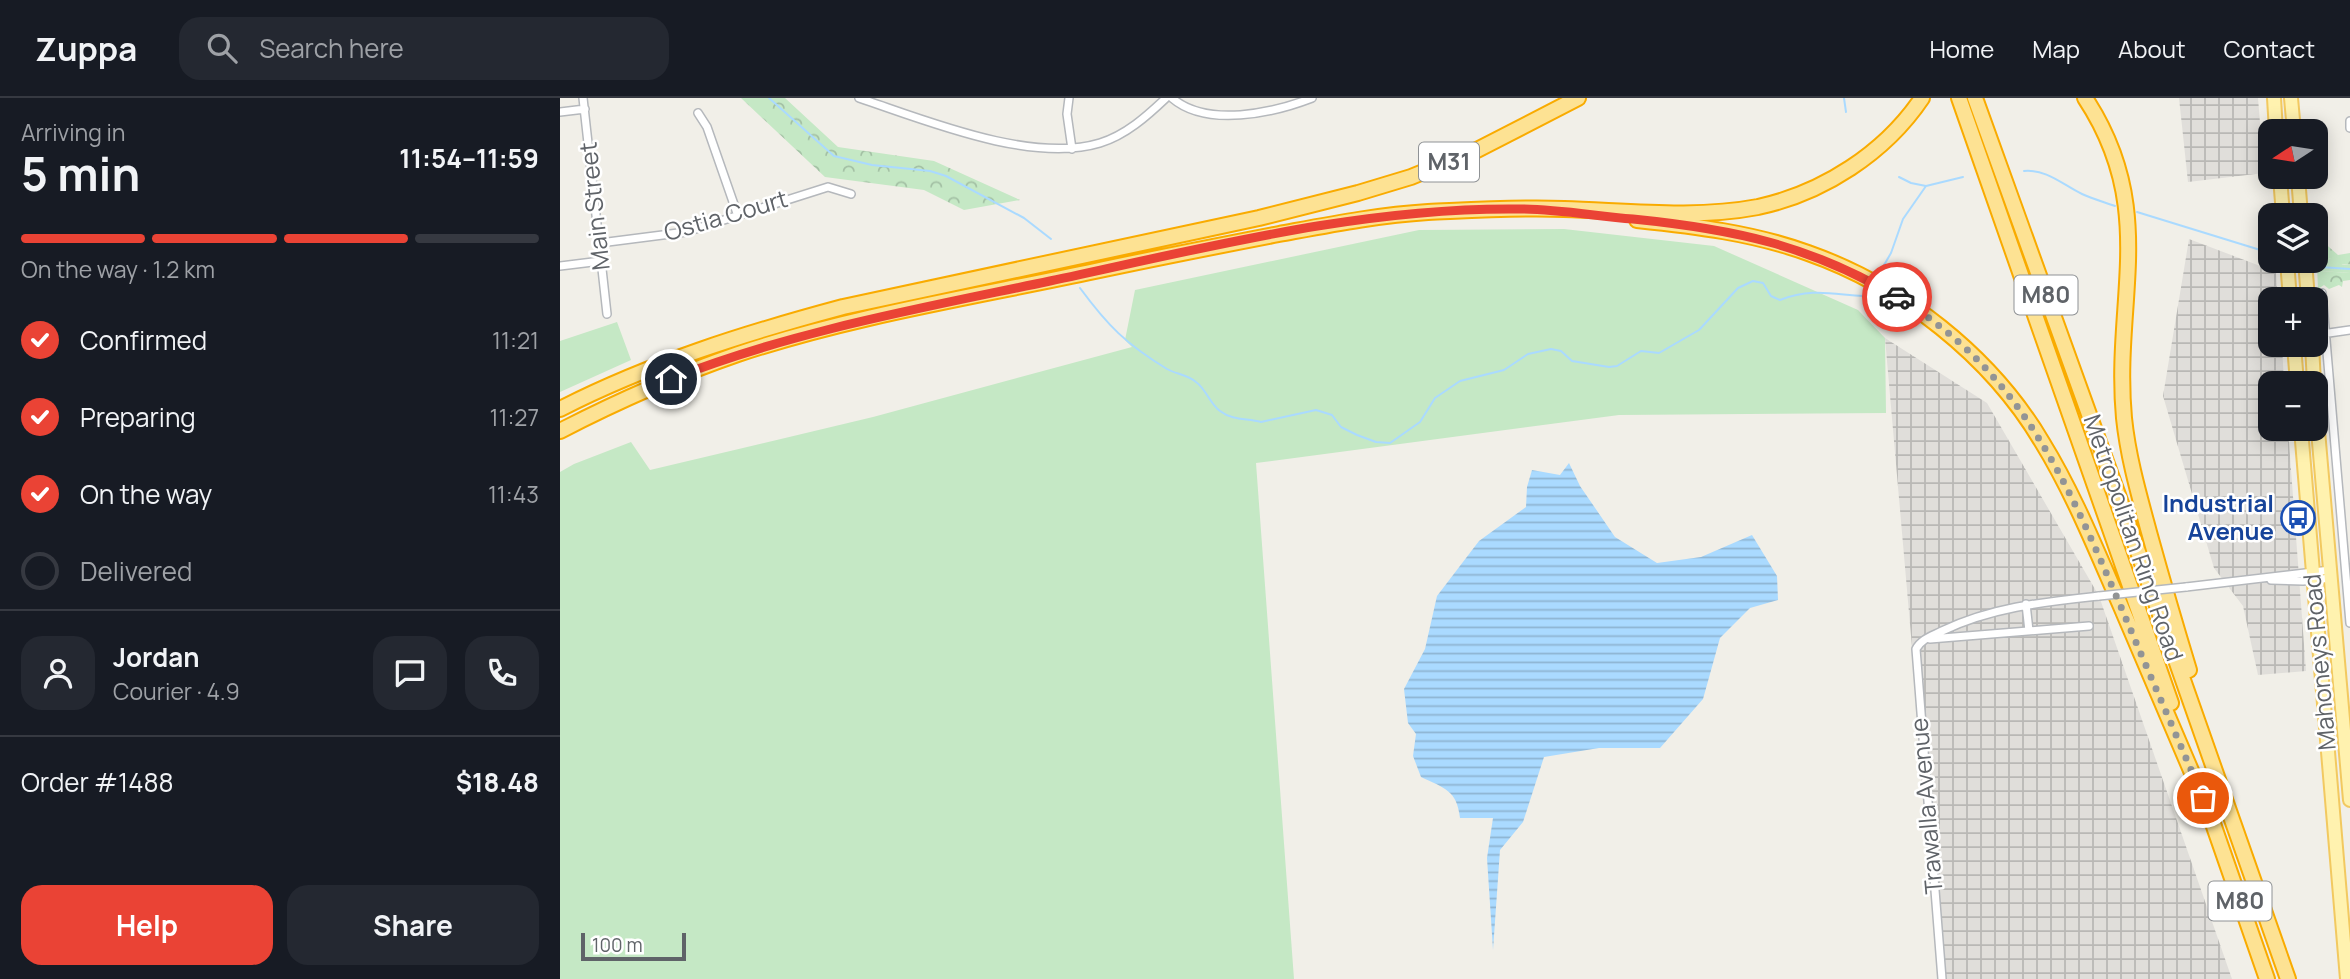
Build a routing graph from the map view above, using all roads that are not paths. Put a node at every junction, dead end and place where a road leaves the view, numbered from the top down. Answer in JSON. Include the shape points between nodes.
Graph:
{"nodes":[{"id":1,"x":583,"y":98,"type":"edge"},
{"id":2,"x":859,"y":98,"type":"edge"},
{"id":3,"x":1069,"y":98,"type":"edge"},
{"id":4,"x":1166,"y":98,"type":"edge"},
{"id":5,"x":1172,"y":98,"type":"edge"},
{"id":6,"x":1180,"y":98,"type":"edge"},
{"id":7,"x":1312,"y":98,"type":"edge"},
{"id":8,"x":1922,"y":98,"type":"edge"},
{"id":9,"x":1959,"y":98,"type":"edge"},
{"id":10,"x":1975,"y":98,"type":"edge"},
{"id":11,"x":2085,"y":98,"type":"edge"},
{"id":12,"x":2274,"y":98,"type":"edge"},
{"id":13,"x":2291,"y":98,"type":"edge"},
{"id":14,"x":1571,"y":101,"type":"edge"},
{"id":15,"x":1187,"y":107,"type":"junction"},
{"id":16,"x":584,"y":109,"type":"junction"},
{"id":17,"x":560,"y":112,"type":"edge"},
{"id":18,"x":698,"y":113,"type":"dead end"},
{"id":19,"x":2275,"y":119,"type":"edge"},
{"id":20,"x":2293,"y":119,"type":"edge"},
{"id":21,"x":2350,"y":121,"type":"edge"},
{"id":22,"x":2350,"y":128,"type":"edge"},
{"id":23,"x":1072,"y":149,"type":"junction"},
{"id":24,"x":851,"y":194,"type":"dead end"},
{"id":25,"x":1521,"y":209,"type":"junction"},
{"id":26,"x":738,"y":216,"type":"junction"},
{"id":27,"x":600,"y":243,"type":"junction"},
{"id":28,"x":601,"y":261,"type":"junction"},
{"id":29,"x":560,"y":266,"type":"edge"},
{"id":30,"x":607,"y":314,"type":"dead end"},
{"id":31,"x":2350,"y":330,"type":"edge"},
{"id":32,"x":2328,"y":333,"type":"edge"},
{"id":33,"x":2328,"y":357,"type":"edge"},
{"id":34,"x":560,"y":409,"type":"edge"},
{"id":35,"x":560,"y":431,"type":"edge"},
{"id":36,"x":2302,"y":441,"type":"edge"},
{"id":37,"x":2319,"y":441,"type":"edge"},
{"id":38,"x":2330,"y":574,"type":"junction"},
{"id":39,"x":2313,"y":576,"type":"junction"},
{"id":40,"x":2026,"y":604,"type":"junction"},
{"id":41,"x":2350,"y":623,"type":"edge"},
{"id":42,"x":2089,"y":626,"type":"dead end"},
{"id":43,"x":2029,"y":631,"type":"junction"},
{"id":44,"x":2336,"y":635,"type":"junction"},
{"id":45,"x":1926,"y":639,"type":"junction"},
{"id":46,"x":2319,"y":642,"type":"junction"},
{"id":47,"x":2350,"y":800,"type":"edge"},
{"id":48,"x":2213,"y":822,"type":"junction"},
{"id":49,"x":2238,"y":839,"type":"junction"},
{"id":50,"x":2347,"y":943,"type":"edge"},
{"id":51,"x":1942,"y":979,"type":"edge"},
{"id":52,"x":2267,"y":979,"type":"edge"},
{"id":53,"x":2288,"y":979,"type":"edge"},
{"id":54,"x":2347,"y":979,"type":"edge"}],
"edges":[{"from":1,"to":16,"type":"street","name":"Main Street"},
{"from":2,"to":23,"type":"street","via":[[1020,146]]},
{"from":3,"to":23,"type":"street"},
{"from":4,"to":23,"type":"street","via":[[1108,140]]},
{"from":5,"to":15,"type":"street"},
{"from":6,"to":15,"type":"street"},
{"from":7,"to":15,"type":"street","via":[[1222,116]]},
{"from":8,"to":25,"type":"highway","via":[[1875,150],[1826,182],[1783,200],[1712,212]]},
{"from":9,"to":48,"type":"highway","name":"Metropolitan Ring Road","number":"M80"},
{"from":10,"to":49,"type":"highway","name":"Metropolitan Ring Road","number":"M80"},
{"from":11,"to":49,"type":"highway","via":[[2108,139],[2128,215],[2123,395],[2127,440]]},
{"from":12,"to":19,"type":"main road"},
{"from":13,"to":20,"type":"main road"},
{"from":14,"to":34,"type":"highway","number":"M31","via":[[1477,150],[1383,186],[1259,218],[810,315],[681,356]]},
{"from":16,"to":17,"type":"street"},
{"from":16,"to":27,"type":"street","name":"Main Street"},
{"from":18,"to":26,"type":"street"},
{"from":21,"to":22,"type":"street"},
{"from":24,"to":26,"type":"street","name":"Ostia Court","via":[[828,187]]},
{"from":25,"to":35,"type":"highway","number":"M31","via":[[1417,213],[1333,224],[846,325],[692,371]]},
{"from":25,"to":48,"type":"highway","via":[[1706,227],[1770,241],[1869,280],[1940,328],[2001,386],[2027,418],[2060,473]]},
{"from":26,"to":27,"type":"street","name":"Ostia Court","via":[[687,232]]},
{"from":27,"to":28,"type":"street","name":"Main Street"},
{"from":28,"to":29,"type":"street"},
{"from":28,"to":30,"type":"street","name":"Main Street"},
{"from":31,"to":32,"type":"street"},
{"from":33,"to":41,"type":"street","name":"Mahoneys Road"},
{"from":36,"to":39,"type":"main road","name":"Mahoneys Road"},
{"from":37,"to":38,"type":"main road","name":"Mahoneys Road"},
{"from":38,"to":39,"type":"street"},
{"from":38,"to":44,"type":"main road","name":"Mahoneys Road"},
{"from":39,"to":40,"type":"street","bridge":true},
{"from":39,"to":46,"type":"main road","name":"Mahoneys Road"},
{"from":40,"to":43,"type":"street"},
{"from":40,"to":45,"type":"street","via":[[1987,613]]},
{"from":42,"to":43,"type":"street"},
{"from":43,"to":45,"type":"street"},
{"from":44,"to":46,"type":"main road"},
{"from":44,"to":47,"type":"main road","name":"Mahoneys Road"},
{"from":45,"to":51,"type":"street","name":"Trawalla Avenue","via":[[1917,646],[1915,662]]},
{"from":46,"to":50,"type":"main road","name":"Mahoneys Road"},
{"from":48,"to":52,"type":"highway","name":"Metropolitan Ring Road","number":"M80"},
{"from":49,"to":53,"type":"highway","name":"Metropolitan Ring Road","number":"M80"},
{"from":50,"to":54,"type":"main road","name":"Mahoneys Road"}]}
